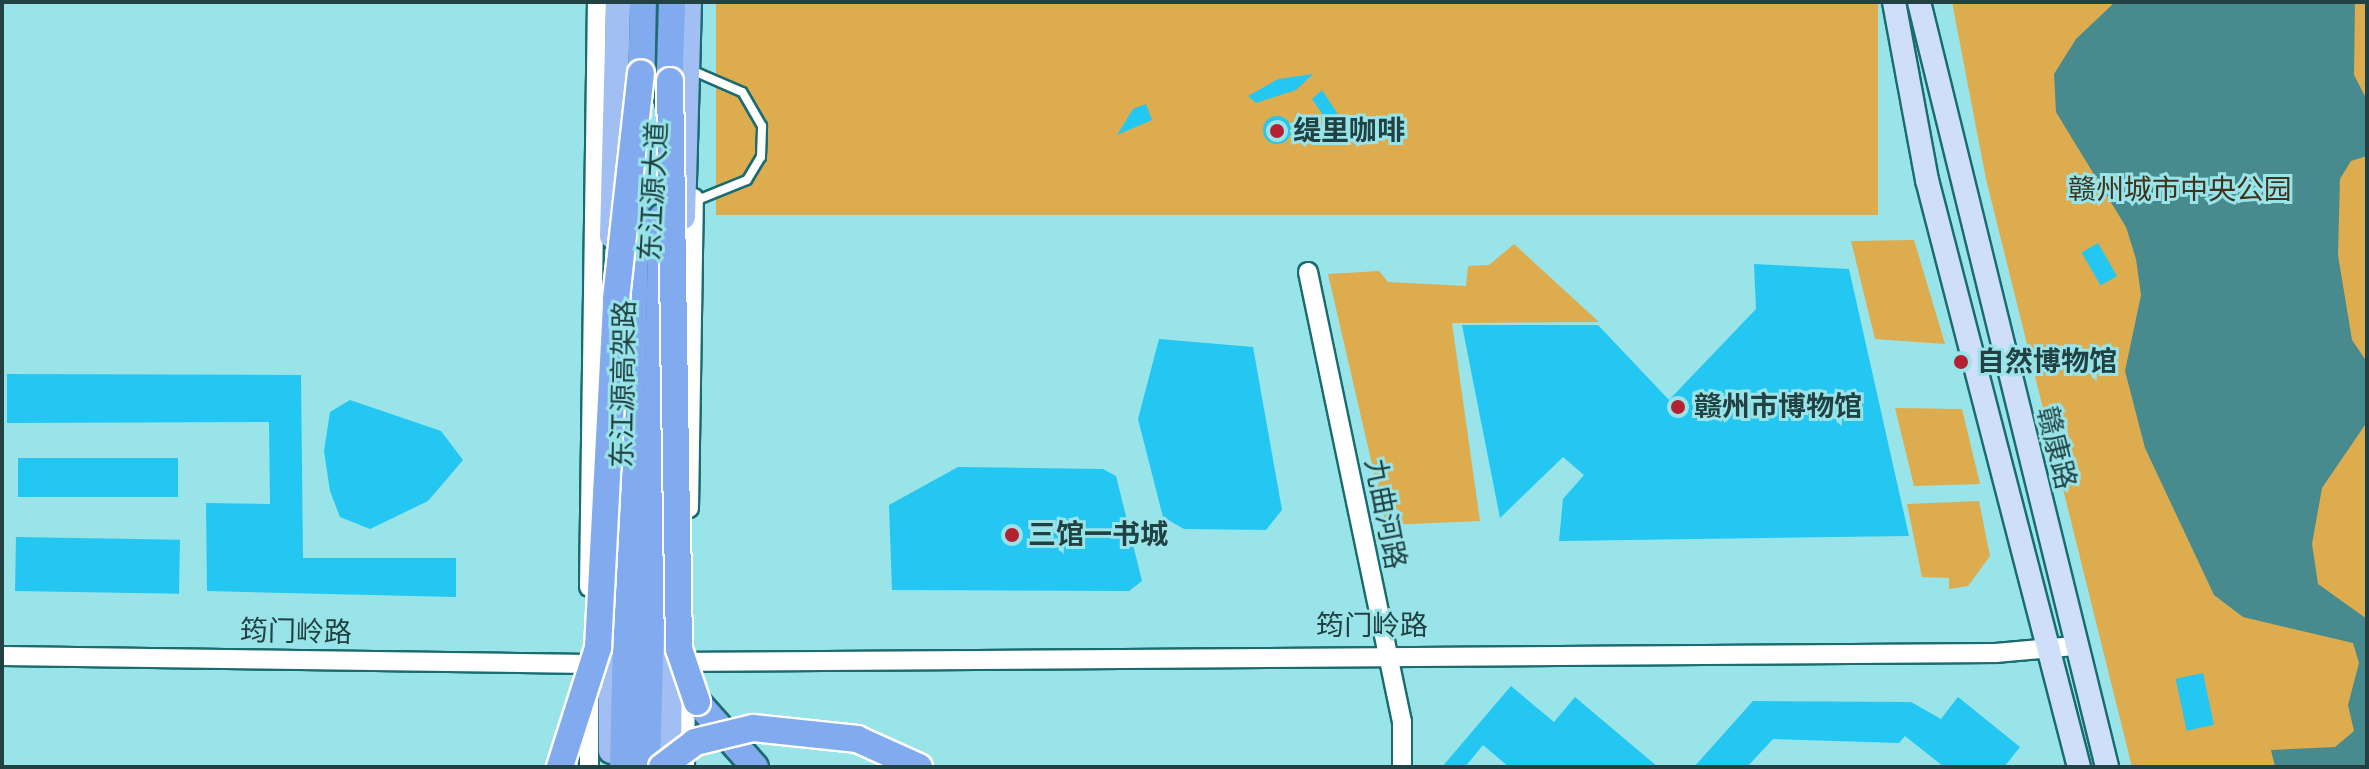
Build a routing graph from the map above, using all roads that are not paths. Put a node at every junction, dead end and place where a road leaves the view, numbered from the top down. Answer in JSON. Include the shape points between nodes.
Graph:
{"nodes":[{"id":1,"x":597,"y":2,"type":"edge"},
{"id":2,"x":618,"y":2,"type":"edge"},
{"id":3,"x":643,"y":2,"type":"edge"},
{"id":4,"x":672,"y":2,"type":"edge"},
{"id":5,"x":689,"y":2,"type":"edge"},
{"id":6,"x":698,"y":2,"type":"edge"},
{"id":7,"x":1894,"y":2,"type":"edge"},
{"id":8,"x":1919,"y":2,"type":"edge"},
{"id":9,"x":696,"y":72,"type":"junction"},
{"id":10,"x":641,"y":73,"type":"junction"},
{"id":11,"x":670,"y":81,"type":"junction"},
{"id":12,"x":694,"y":201,"type":"junction"},
{"id":13,"x":1308,"y":272,"type":"dead end"},
{"id":14,"x":2074,"y":646,"type":"junction"},
{"id":15,"x":2048,"y":651,"type":"junction"},
{"id":16,"x":1384,"y":654,"type":"junction"},
{"id":17,"x":2,"y":656,"type":"edge"},
{"id":18,"x":594,"y":656,"type":"junction"},
{"id":19,"x":678,"y":661,"type":"junction"},
{"id":20,"x":697,"y":702,"type":"junction"},
{"id":21,"x":560,"y":767,"type":"edge"},
{"id":22,"x":580,"y":767,"type":"edge"},
{"id":23,"x":589,"y":767,"type":"edge"},
{"id":24,"x":611,"y":767,"type":"edge"},
{"id":25,"x":623,"y":767,"type":"edge"},
{"id":26,"x":647,"y":767,"type":"edge"},
{"id":27,"x":662,"y":767,"type":"edge"},
{"id":28,"x":669,"y":767,"type":"edge"},
{"id":29,"x":685,"y":767,"type":"edge"},
{"id":30,"x":738,"y":767,"type":"edge"},
{"id":31,"x":755,"y":767,"type":"edge"},
{"id":32,"x":919,"y":767,"type":"edge"},
{"id":33,"x":1402,"y":767,"type":"edge"},
{"id":34,"x":2079,"y":767,"type":"edge"},
{"id":35,"x":2107,"y":767,"type":"edge"}],
"edges":[{"from":1,"to":18,"type":"street"},
{"from":2,"to":24,"type":"main road","name":"东江源大道","via":[[607,496]]},
{"from":3,"to":10,"type":"highway","name":"东江源高架路"},
{"from":4,"to":11,"type":"highway","name":"东江源高架路"},
{"from":5,"to":19,"type":"main road","name":"东江源大道"},
{"from":6,"to":9,"type":"street"},
{"from":7,"to":15,"type":"main road","name":"赣康路","via":[[1927,180]]},
{"from":8,"to":14,"type":"main road","name":"赣康路"},
{"from":9,"to":12,"type":"street"},
{"from":9,"to":12,"type":"lane","via":[[742,92],[762,126],[761,157],[747,180]]},
{"from":10,"to":18,"type":"highway","bridge":true,"via":[[616,299]]},
{"from":10,"to":25,"type":"highway","name":"东江源高架路","bridge":true},
{"from":11,"to":20,"type":"highway","bridge":true,"via":[[679,649]]},
{"from":11,"to":26,"type":"highway","name":"东江源高架路","bridge":true},
{"from":12,"to":19,"type":"street"},
{"from":13,"to":16,"type":"street","name":"九曲河路"},
{"from":14,"to":15,"type":"street","name":"筠门岭路"},
{"from":14,"to":35,"type":"main road","name":"赣康路"},
{"from":15,"to":16,"type":"street","name":"筠门岭路"},
{"from":15,"to":34,"type":"main road","name":"赣康路"},
{"from":16,"to":19,"type":"street","name":"筠门岭路"},
{"from":16,"to":33,"type":"street","name":"九曲河路","via":[[1402,722]]},
{"from":17,"to":18,"type":"street","name":"筠门岭路"},
{"from":18,"to":21,"type":"highway","bridge":true},
{"from":18,"to":22,"type":"highway","bridge":true},
{"from":18,"to":23,"type":"street"},
{"from":19,"to":28,"type":"main road","name":"东江源大道"},
{"from":19,"to":29,"type":"street"},
{"from":20,"to":30,"type":"highway"},
{"from":20,"to":31,"type":"highway"},
{"from":27,"to":32,"type":"highway","bridge":true,"via":[[695,742],[753,728],[857,739]]}]}
